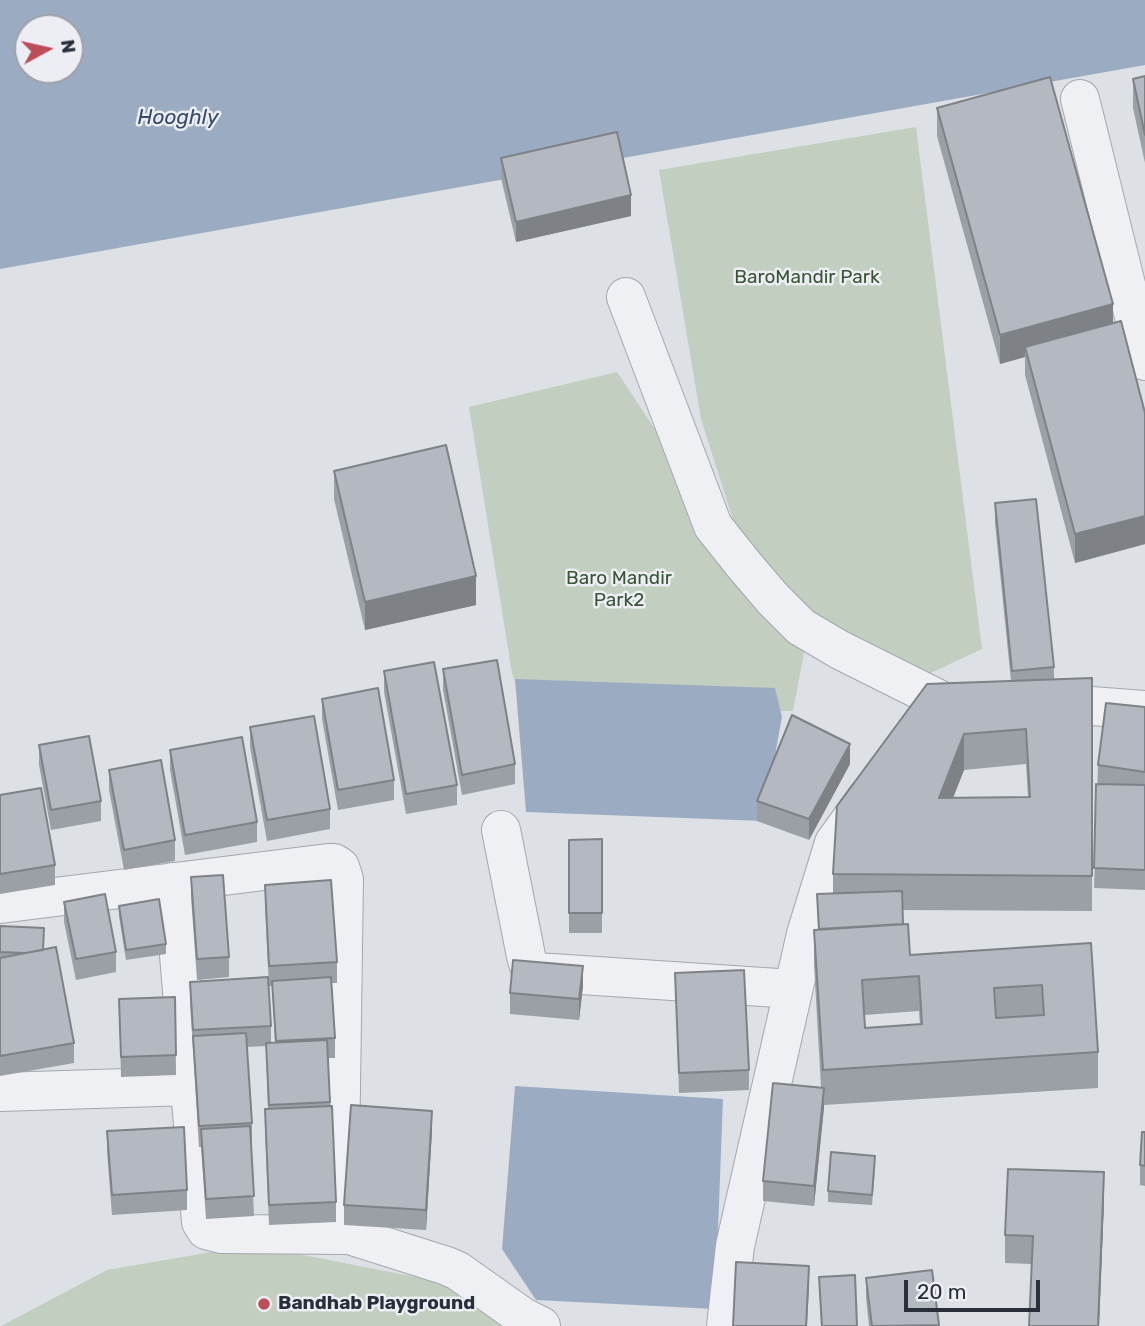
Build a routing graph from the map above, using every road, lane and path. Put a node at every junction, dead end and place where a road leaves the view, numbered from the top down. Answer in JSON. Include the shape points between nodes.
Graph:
{"nodes":[{"id":1,"x":1080,"y":99,"type":"dead end"},
{"id":2,"x":626,"y":297,"type":"dead end"},
{"id":3,"x":1145,"y":361,"type":"edge"},
{"id":4,"x":1145,"y":710,"type":"edge"},
{"id":5,"x":888,"y":768,"type":"edge"},
{"id":6,"x":501,"y":830,"type":"dead end"},
{"id":7,"x":173,"y":882,"type":"junction"},
{"id":8,"x":0,"y":904,"type":"edge"},
{"id":9,"x":793,"y":989,"type":"junction"},
{"id":10,"x":190,"y":1086,"type":"junction"},
{"id":11,"x":0,"y":1092,"type":"edge"},
{"id":12,"x":349,"y":1235,"type":"junction"},
{"id":13,"x":541,"y":1326,"type":"edge"},
{"id":14,"x":726,"y":1326,"type":"edge"}],
"edges":[{"from":1,"to":3,"type":"street"},
{"from":2,"to":4,"type":"street","via":[[713,526],[801,627],[839,650],[962,707]]},
{"from":5,"to":9,"type":"street","via":[[834,843]]},
{"from":6,"to":9,"type":"street","via":[[526,956],[536,972]]},
{"from":7,"to":8,"type":"street"},
{"from":7,"to":10,"type":"street"},
{"from":7,"to":12,"type":"street","via":[[328,863],[340,867],[344,879],[339,1225]]},
{"from":9,"to":14,"type":"street","via":[[735,1247]]},
{"from":10,"to":11,"type":"street"},
{"from":10,"to":12,"type":"street","via":[[201,1222],[206,1230]]},
{"from":12,"to":13,"type":"street","via":[[458,1271]]}]}
